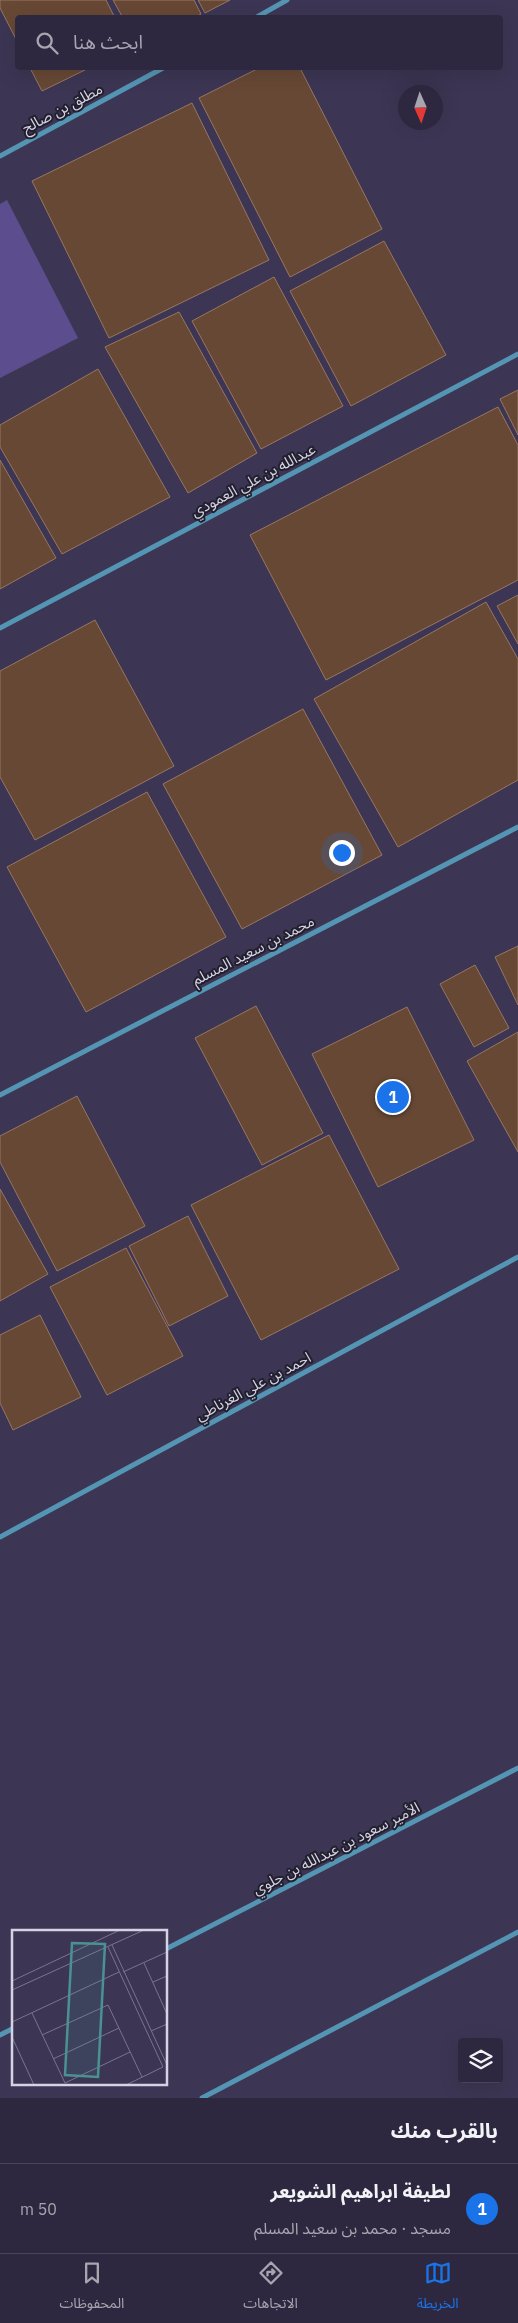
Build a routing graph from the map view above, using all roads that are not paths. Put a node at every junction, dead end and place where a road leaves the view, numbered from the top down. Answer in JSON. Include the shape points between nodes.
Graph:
{"nodes":[{"id":1,"x":287,"y":0,"type":"edge"},
{"id":2,"x":260,"y":15,"type":"edge"},
{"id":3,"x":159,"y":70,"type":"edge"},
{"id":4,"x":0,"y":156,"type":"edge"},
{"id":5,"x":518,"y":354,"type":"edge"},
{"id":6,"x":0,"y":628,"type":"edge"},
{"id":7,"x":518,"y":826,"type":"edge"},
{"id":8,"x":0,"y":1095,"type":"edge"},
{"id":9,"x":518,"y":1258,"type":"edge"},
{"id":10,"x":0,"y":1537,"type":"edge"},
{"id":11,"x":518,"y":1768,"type":"edge"},
{"id":12,"x":518,"y":1932,"type":"edge"},
{"id":13,"x":168,"y":1948,"type":"edge"},
{"id":14,"x":12,"y":2029,"type":"edge"},
{"id":15,"x":0,"y":2035,"type":"edge"},
{"id":16,"x":202,"y":2098,"type":"edge"}],
"edges":[{"from":1,"to":2,"type":"street"},
{"from":3,"to":4,"type":"street","name":"مطلق بن صالح"},
{"from":5,"to":6,"type":"street","name":"عبدالله بن علي العمودي"},
{"from":7,"to":8,"type":"street","name":"محمد بن سعيد المسلم"},
{"from":9,"to":10,"type":"street","name":"احمد بن علي الغرناطي"},
{"from":11,"to":13,"type":"street","name":"الأمير سعود بن عبدالله بن جلوي"},
{"from":12,"to":16,"type":"street"},
{"from":14,"to":15,"type":"street"}]}
